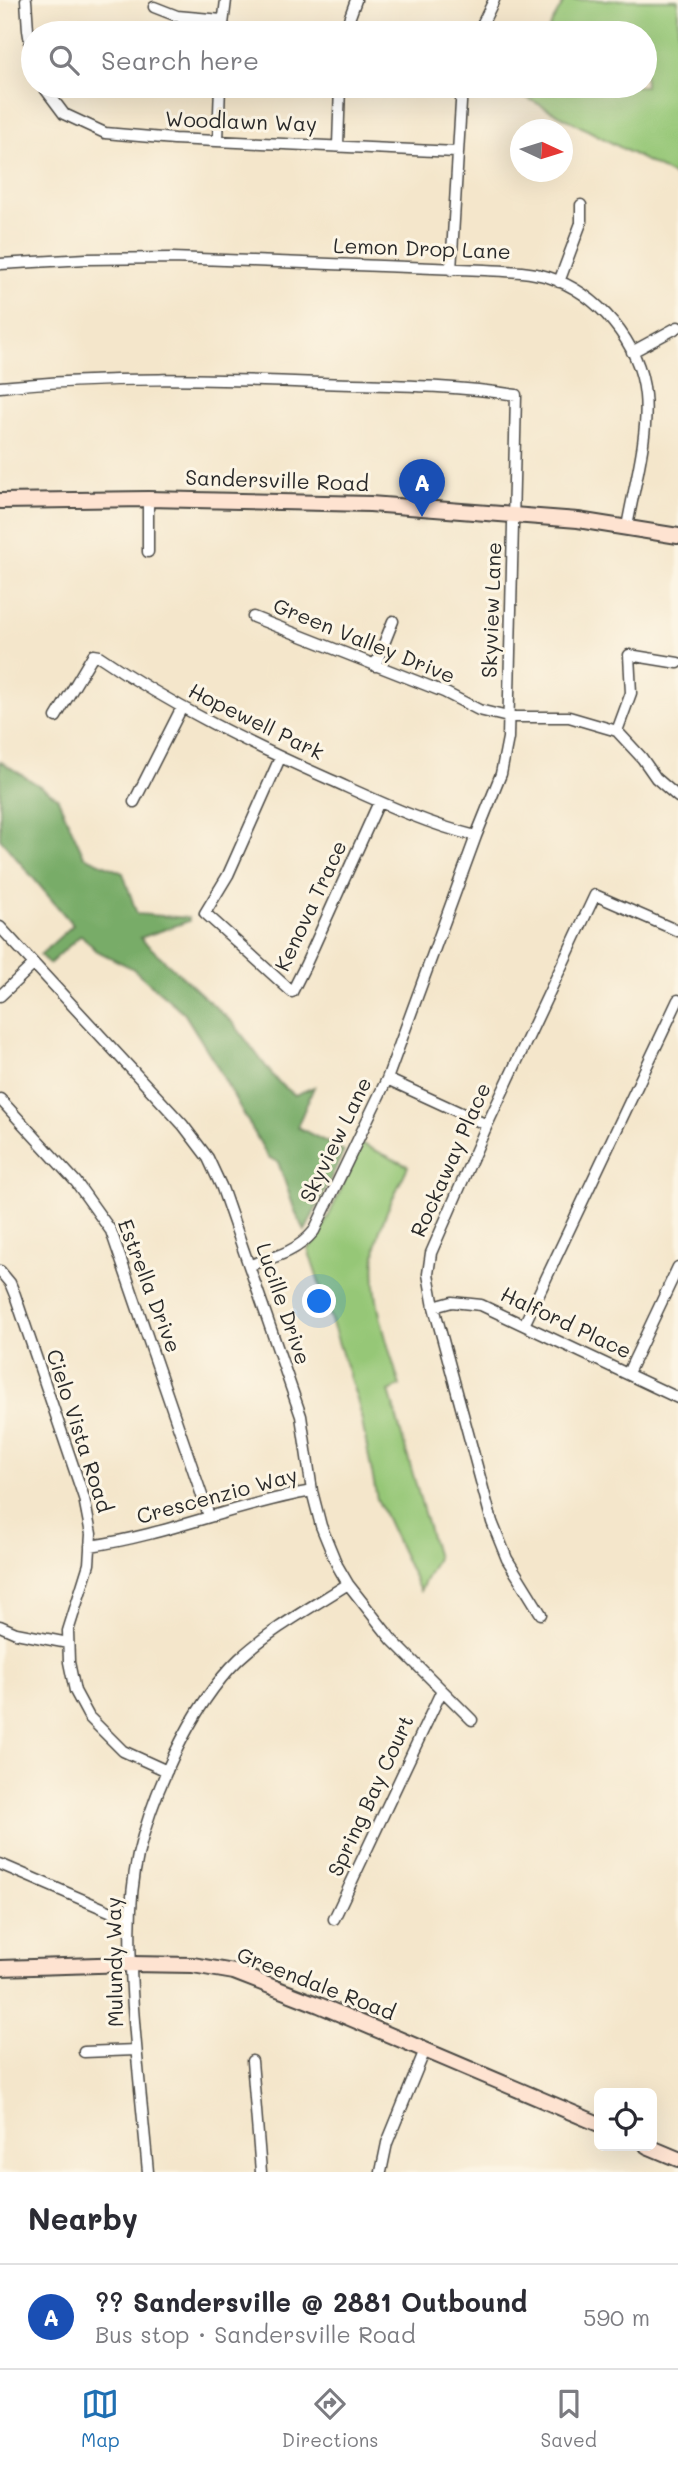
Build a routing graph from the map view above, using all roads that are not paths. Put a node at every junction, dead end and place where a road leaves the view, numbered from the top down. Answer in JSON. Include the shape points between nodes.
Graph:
{"nodes":[{"id":1,"x":26,"y":0,"type":"edge"},
{"id":2,"x":226,"y":0,"type":"edge"},
{"id":3,"x":356,"y":0,"type":"edge"},
{"id":4,"x":494,"y":0,"type":"edge"},
{"id":5,"x":154,"y":7,"type":"dead end"},
{"id":6,"x":222,"y":20,"type":"joint"},
{"id":7,"x":27,"y":21,"type":"edge"},
{"id":8,"x":348,"y":21,"type":"edge"},
{"id":9,"x":484,"y":21,"type":"edge"},
{"id":10,"x":52,"y":98,"type":"edge"},
{"id":11,"x":220,"y":98,"type":"edge"},
{"id":12,"x":340,"y":98,"type":"edge"},
{"id":13,"x":461,"y":98,"type":"edge"},
{"id":14,"x":218,"y":140,"type":"junction"},
{"id":15,"x":338,"y":145,"type":"junction"},
{"id":16,"x":456,"y":152,"type":"junction"},
{"id":17,"x":581,"y":205,"type":"dead end"},
{"id":18,"x":0,"y":264,"type":"edge"},
{"id":19,"x":451,"y":270,"type":"junction"},
{"id":20,"x":559,"y":282,"type":"junction"},
{"id":21,"x":678,"y":327,"type":"edge"},
{"id":22,"x":632,"y":352,"type":"junction"},
{"id":23,"x":0,"y":387,"type":"edge"},
{"id":24,"x":148,"y":499,"type":"junction"},
{"id":25,"x":0,"y":501,"type":"edge"},
{"id":26,"x":514,"y":515,"type":"junction"},
{"id":27,"x":627,"y":527,"type":"junction"},
{"id":28,"x":678,"y":536,"type":"edge"},
{"id":29,"x":148,"y":552,"type":"dead end"},
{"id":30,"x":253,"y":617,"type":"dead end"},
{"id":31,"x":393,"y":621,"type":"dead end"},
{"id":32,"x":678,"y":663,"type":"edge"},
{"id":33,"x":374,"y":666,"type":"junction"},
{"id":34,"x":181,"y":709,"type":"junction"},
{"id":35,"x":56,"y":717,"type":"dead end"},
{"id":36,"x":508,"y":717,"type":"junction"},
{"id":37,"x":617,"y":731,"type":"junction"},
{"id":38,"x":280,"y":758,"type":"junction"},
{"id":39,"x":678,"y":797,"type":"edge"},
{"id":40,"x":134,"y":802,"type":"dead end"},
{"id":41,"x":379,"y":802,"type":"junction"},
{"id":42,"x":476,"y":836,"type":"junction"},
{"id":43,"x":0,"y":927,"type":"edge"},
{"id":44,"x":678,"y":931,"type":"edge"},
{"id":45,"x":33,"y":965,"type":"junction"},
{"id":46,"x":0,"y":996,"type":"edge"},
{"id":47,"x":678,"y":1000,"type":"edge"},
{"id":48,"x":387,"y":1079,"type":"junction"},
{"id":49,"x":0,"y":1099,"type":"edge"},
{"id":50,"x":487,"y":1125,"type":"junction"},
{"id":51,"x":250,"y":1265,"type":"junction"},
{"id":52,"x":678,"y":1267,"type":"edge"},
{"id":53,"x":0,"y":1271,"type":"edge"},
{"id":54,"x":434,"y":1307,"type":"junction"},
{"id":55,"x":524,"y":1325,"type":"junction"},
{"id":56,"x":628,"y":1373,"type":"junction"},
{"id":57,"x":678,"y":1398,"type":"edge"},
{"id":58,"x":312,"y":1491,"type":"junction"},
{"id":59,"x":209,"y":1516,"type":"junction"},
{"id":60,"x":90,"y":1546,"type":"junction"},
{"id":61,"x":348,"y":1584,"type":"junction"},
{"id":62,"x":541,"y":1614,"type":"dead end"},
{"id":63,"x":0,"y":1626,"type":"edge"},
{"id":64,"x":68,"y":1643,"type":"junction"},
{"id":65,"x":442,"y":1690,"type":"junction"},
{"id":66,"x":472,"y":1720,"type":"dead end"},
{"id":67,"x":167,"y":1771,"type":"junction"},
{"id":68,"x":0,"y":1864,"type":"edge"},
{"id":69,"x":334,"y":1919,"type":"dead end"},
{"id":70,"x":130,"y":1920,"type":"junction"},
{"id":71,"x":130,"y":1964,"type":"junction"},
{"id":72,"x":0,"y":1968,"type":"edge"},
{"id":73,"x":136,"y":2050,"type":"junction"},
{"id":74,"x":425,"y":2050,"type":"junction"},
{"id":75,"x":84,"y":2052,"type":"dead end"},
{"id":76,"x":252,"y":2061,"type":"dead end"},
{"id":77,"x":594,"y":2122,"type":"edge"},
{"id":78,"x":657,"y":2151,"type":"edge"},
{"id":79,"x":678,"y":2160,"type":"edge"},
{"id":80,"x":148,"y":2172,"type":"edge"},
{"id":81,"x":261,"y":2172,"type":"edge"},
{"id":82,"x":381,"y":2172,"type":"edge"}],
"edges":[{"from":1,"to":7,"type":"street"},
{"from":2,"to":6,"type":"street"},
{"from":3,"to":8,"type":"street"},
{"from":4,"to":9,"type":"street"},
{"from":5,"to":6,"type":"street","via":[[177,16]]},
{"from":10,"to":14,"type":"street","name":"Woodlawn Way","via":[[64,114],[105,133]]},
{"from":11,"to":14,"type":"street"},
{"from":12,"to":15,"type":"street"},
{"from":13,"to":16,"type":"street"},
{"from":14,"to":15,"type":"street","name":"Woodlawn Way"},
{"from":15,"to":16,"type":"street","name":"Woodlawn Way"},
{"from":16,"to":19,"type":"street"},
{"from":17,"to":20,"type":"street","via":[[581,223]]},
{"from":18,"to":19,"type":"street","name":"Lemon Drop Lane","via":[[172,258]]},
{"from":19,"to":20,"type":"street","name":"Lemon Drop Lane","via":[[534,274]]},
{"from":20,"to":22,"type":"street","name":"Lemon Drop Lane","via":[[605,313]]},
{"from":21,"to":22,"type":"street"},
{"from":22,"to":27,"type":"street","name":"Lemon Drop Lane","via":[[645,408]]},
{"from":23,"to":26,"type":"street","name":"Skyview Lane","via":[[176,379],[516,395]]},
{"from":24,"to":25,"type":"street","name":"Sandersville Road"},
{"from":24,"to":26,"type":"street","name":"Sandersville Road","via":[[370,504]]},
{"from":24,"to":29,"type":"street"},
{"from":26,"to":27,"type":"street","name":"Sandersville Road"},
{"from":26,"to":36,"type":"street","name":"Skyview Lane"},
{"from":27,"to":28,"type":"street","name":"Sandersville Road"},
{"from":30,"to":33,"type":"street","name":"Green Valley Drive"},
{"from":31,"to":33,"type":"street"},
{"from":32,"to":37,"type":"street","via":[[629,655],[631,693]]},
{"from":33,"to":36,"type":"street","name":"Green Valley Drive","via":[[479,710]]},
{"from":34,"to":35,"type":"street","name":"Hopewell Park","via":[[93,655]]},
{"from":34,"to":38,"type":"street","name":"Hopewell Park"},
{"from":34,"to":40,"type":"street"},
{"from":36,"to":37,"type":"street","name":"Green Valley Drive","via":[[569,717]]},
{"from":36,"to":42,"type":"street","name":"Skyview Lane","via":[[500,774]]},
{"from":37,"to":39,"type":"street"},
{"from":38,"to":41,"type":"street","name":"Hopewell Park"},
{"from":38,"to":41,"type":"street","name":"Kenova Trace","via":[[228,875],[205,913],[292,992]]},
{"from":41,"to":42,"type":"street","name":"Hopewell Park"},
{"from":42,"to":48,"type":"street","name":"Skyview Lane"},
{"from":43,"to":45,"type":"street","name":"Lucille Drive"},
{"from":44,"to":50,"type":"street","name":"Rockaway Place","via":[[595,895]]},
{"from":45,"to":46,"type":"street"},
{"from":45,"to":51,"type":"street","name":"Lucille Drive","via":[[183,1125],[208,1158]]},
{"from":47,"to":55,"type":"street"},
{"from":48,"to":50,"type":"street"},
{"from":48,"to":51,"type":"street","name":"Skyview Lane","via":[[314,1231],[290,1252]]},
{"from":49,"to":59,"type":"street","name":"Estrella Drive","via":[[76,1182],[111,1231]]},
{"from":50,"to":54,"type":"street","name":"Rockaway Place","via":[[431,1253]]},
{"from":51,"to":58,"type":"street","name":"Lucille Drive","via":[[301,1416]]},
{"from":52,"to":56,"type":"street"},
{"from":53,"to":60,"type":"street","name":"Cielo Vista Road","via":[[15,1295],[84,1498]]},
{"from":54,"to":55,"type":"street","name":"Halford Place","via":[[452,1302],[481,1305]]},
{"from":54,"to":62,"type":"street","name":"Rockaway Place","via":[[492,1522],[507,1559]]},
{"from":55,"to":56,"type":"street","name":"Halford Place"},
{"from":56,"to":57,"type":"street","name":"Halford Place"},
{"from":58,"to":59,"type":"street","name":"Crescenzio Way"},
{"from":58,"to":61,"type":"street","name":"Lucille Drive","via":[[321,1525]]},
{"from":59,"to":60,"type":"street","name":"Crescenzio Way","via":[[142,1537]]},
{"from":60,"to":64,"type":"street","name":"Cielo Vista Road"},
{"from":61,"to":65,"type":"street","name":"Lucille Drive","via":[[392,1640]]},
{"from":61,"to":67,"type":"street","name":"Mulundy Way","via":[[238,1659],[187,1727]]},
{"from":63,"to":64,"type":"street"},
{"from":64,"to":67,"type":"street","name":"Cielo Vista Road","via":[[75,1691],[89,1717],[123,1751]]},
{"from":65,"to":66,"type":"street","name":"Lucille Drive"},
{"from":65,"to":69,"type":"street","name":"Spring Bay Court"},
{"from":67,"to":70,"type":"street","name":"Mulundy Way","via":[[137,1857]]},
{"from":68,"to":70,"type":"street"},
{"from":70,"to":71,"type":"street","name":"Mulundy Way"},
{"from":71,"to":72,"type":"street","name":"Greendale Road"},
{"from":71,"to":73,"type":"street","name":"Mulundy Way"},
{"from":71,"to":74,"type":"street","name":"Greendale Road","via":[[193,1965],[234,1972]]},
{"from":73,"to":75,"type":"street"},
{"from":73,"to":80,"type":"street","name":"Mulundy Way"},
{"from":74,"to":77,"type":"street","name":"Greendale Road"},
{"from":74,"to":82,"type":"street","via":[[387,2143]]},
{"from":76,"to":81,"type":"street"},
{"from":78,"to":79,"type":"street"}]}
